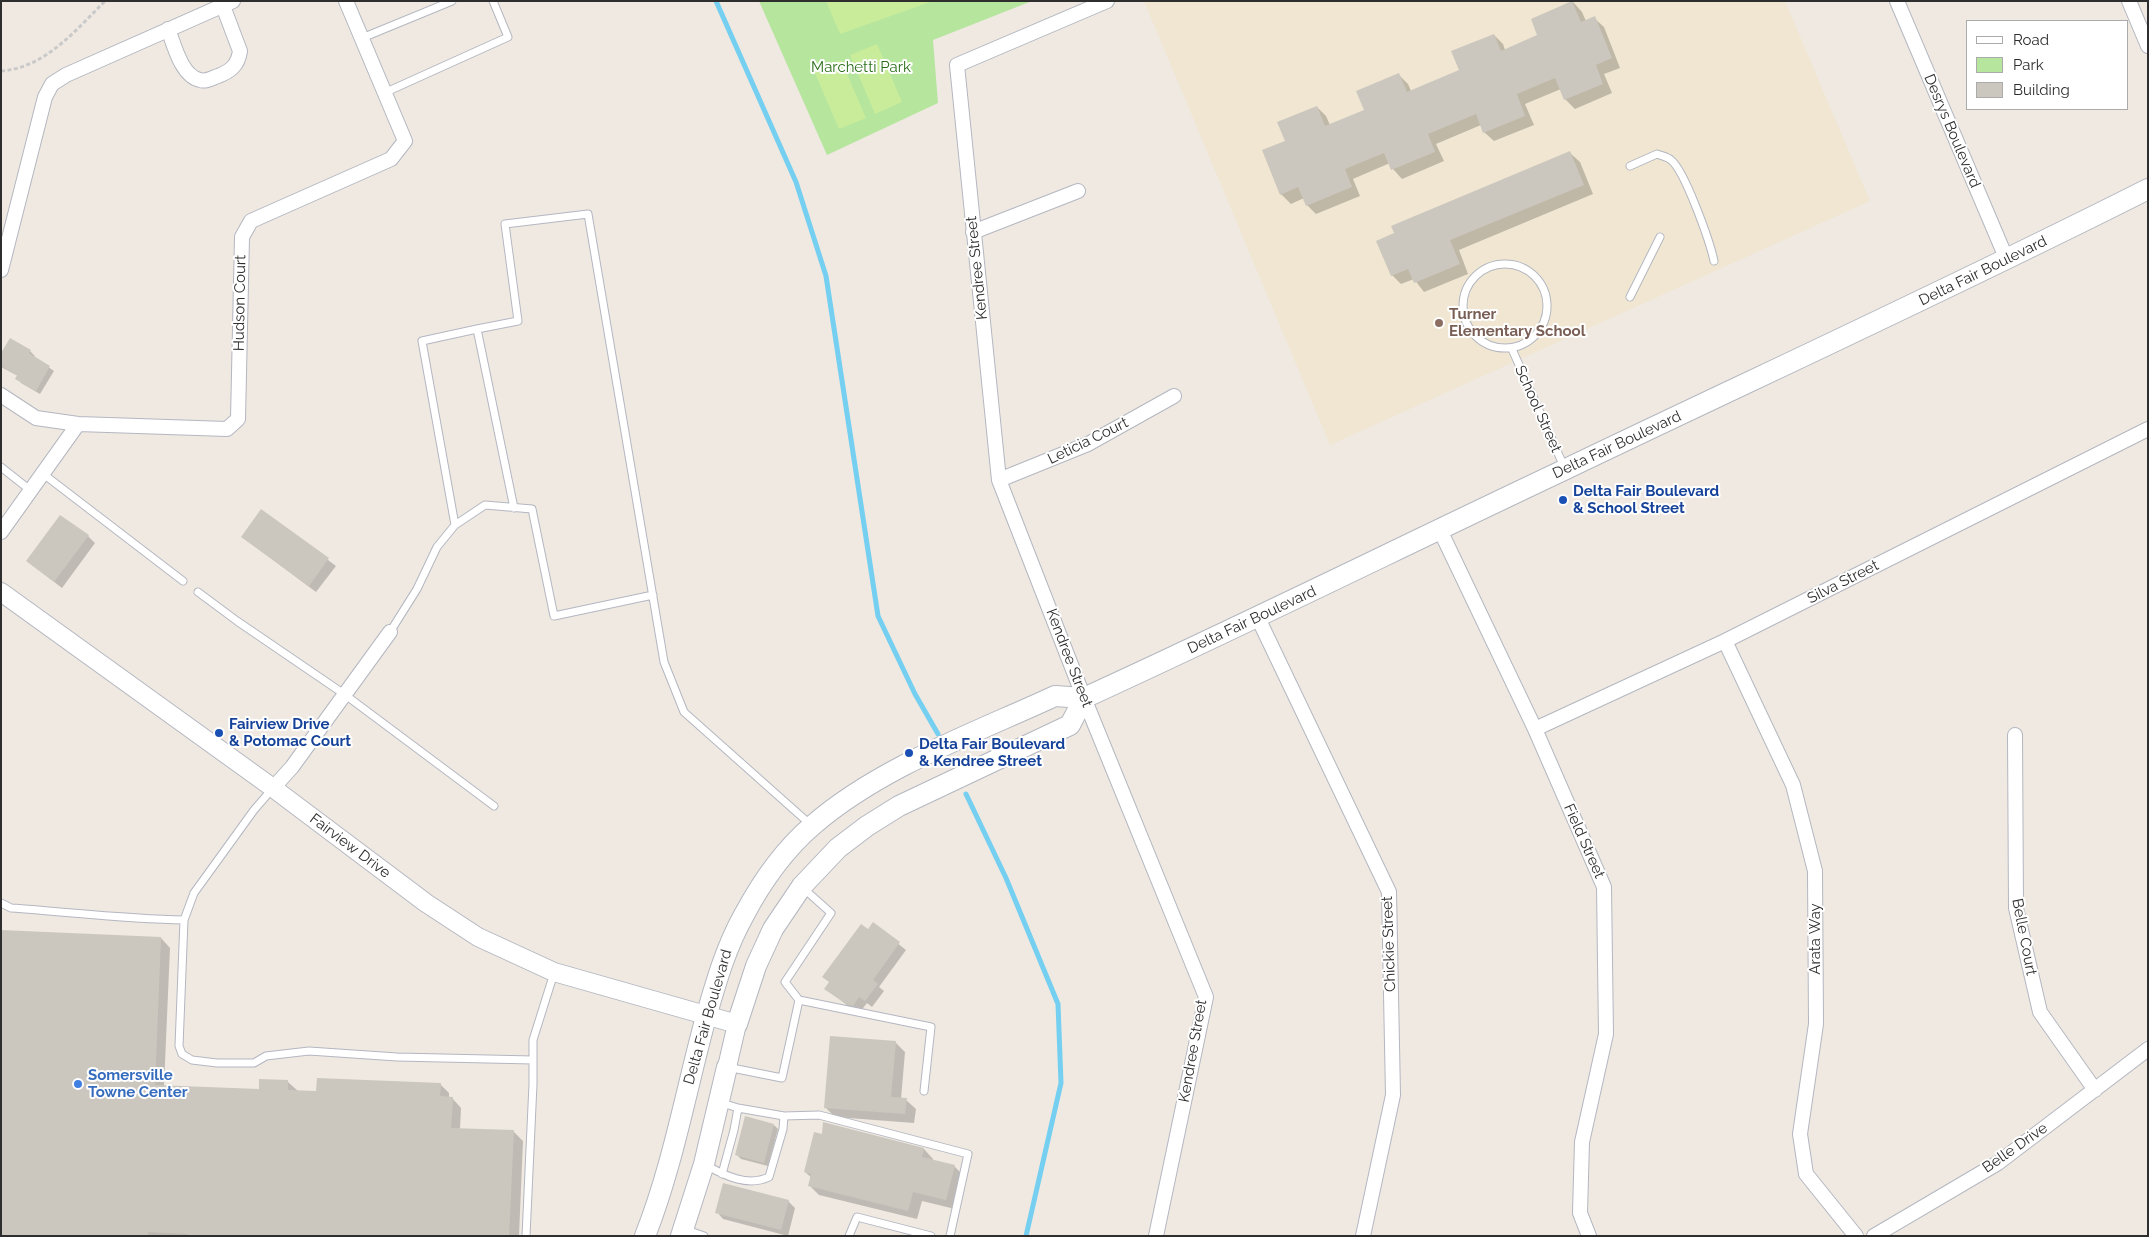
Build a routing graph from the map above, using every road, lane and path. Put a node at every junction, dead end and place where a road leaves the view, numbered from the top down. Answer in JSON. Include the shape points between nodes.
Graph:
{"nodes":[{"id":1,"x":105,"y":1,"type":"edge"},
{"id":2,"x":346,"y":1,"type":"edge"},
{"id":3,"x":452,"y":1,"type":"edge"},
{"id":4,"x":493,"y":1,"type":"edge"},
{"id":5,"x":1107,"y":1,"type":"edge"},
{"id":6,"x":1896,"y":1,"type":"edge"},
{"id":7,"x":2129,"y":1,"type":"edge"},
{"id":8,"x":228,"y":4,"type":"edge"},
{"id":9,"x":168,"y":29,"type":"junction"},
{"id":10,"x":362,"y":38,"type":"junction"},
{"id":11,"x":2148,"y":46,"type":"edge"},
{"id":12,"x":1,"y":71,"type":"edge"},
{"id":13,"x":384,"y":92,"type":"junction"},
{"id":14,"x":1630,"y":166,"type":"dead end"},
{"id":15,"x":2148,"y":189,"type":"edge"},
{"id":16,"x":1078,"y":191,"type":"dead end"},
{"id":17,"x":974,"y":232,"type":"junction"},
{"id":18,"x":1660,"y":237,"type":"dead end"},
{"id":19,"x":2007,"y":260,"type":"junction"},
{"id":20,"x":1714,"y":261,"type":"dead end"},
{"id":21,"x":1,"y":270,"type":"edge"},
{"id":22,"x":1630,"y":297,"type":"dead end"},
{"id":23,"x":478,"y":329,"type":"junction"},
{"id":24,"x":1512,"y":349,"type":"junction"},
{"id":25,"x":1,"y":396,"type":"edge"},
{"id":26,"x":1174,"y":396,"type":"dead end"},
{"id":27,"x":78,"y":424,"type":"junction"},
{"id":28,"x":2148,"y":429,"type":"edge"},
{"id":29,"x":1,"y":467,"type":"edge"},
{"id":30,"x":1565,"y":469,"type":"junction"},
{"id":31,"x":42,"y":473,"type":"junction"},
{"id":32,"x":1000,"y":480,"type":"junction"},
{"id":33,"x":30,"y":490,"type":"junction"},
{"id":34,"x":514,"y":508,"type":"junction"},
{"id":35,"x":455,"y":525,"type":"junction"},
{"id":36,"x":1440,"y":530,"type":"junction"},
{"id":37,"x":1,"y":532,"type":"edge"},
{"id":38,"x":183,"y":581,"type":"dead end"},
{"id":39,"x":1,"y":592,"type":"edge"},
{"id":40,"x":198,"y":592,"type":"dead end"},
{"id":41,"x":653,"y":595,"type":"junction"},
{"id":42,"x":1258,"y":618,"type":"junction"},
{"id":43,"x":390,"y":632,"type":"joint"},
{"id":44,"x":1725,"y":641,"type":"junction"},
{"id":45,"x":344,"y":694,"type":"junction"},
{"id":46,"x":1084,"y":698,"type":"junction"},
{"id":47,"x":1534,"y":729,"type":"junction"},
{"id":48,"x":2015,"y":735,"type":"dead end"},
{"id":49,"x":273,"y":788,"type":"junction"},
{"id":50,"x":494,"y":806,"type":"dead end"},
{"id":51,"x":812,"y":826,"type":"junction"},
{"id":52,"x":802,"y":886,"type":"junction"},
{"id":53,"x":1,"y":904,"type":"edge"},
{"id":54,"x":184,"y":920,"type":"junction"},
{"id":55,"x":554,"y":972,"type":"junction"},
{"id":56,"x":799,"y":1000,"type":"junction"},
{"id":57,"x":706,"y":1016,"type":"junction"},
{"id":58,"x":737,"y":1024,"type":"junction"},
{"id":59,"x":2148,"y":1049,"type":"edge"},
{"id":60,"x":533,"y":1060,"type":"junction"},
{"id":61,"x":727,"y":1067,"type":"junction"},
{"id":62,"x":2096,"y":1090,"type":"junction"},
{"id":63,"x":924,"y":1091,"type":"dead end"},
{"id":64,"x":719,"y":1102,"type":"junction"},
{"id":65,"x":738,"y":1108,"type":"junction"},
{"id":66,"x":784,"y":1116,"type":"junction"},
{"id":67,"x":704,"y":1164,"type":"junction"},
{"id":68,"x":722,"y":1174,"type":"junction"},
{"id":69,"x":682,"y":1232,"type":"edge"},
{"id":70,"x":526,"y":1236,"type":"edge"},
{"id":71,"x":645,"y":1236,"type":"edge"},
{"id":72,"x":704,"y":1236,"type":"edge"},
{"id":73,"x":849,"y":1236,"type":"edge"},
{"id":74,"x":931,"y":1236,"type":"edge"},
{"id":75,"x":950,"y":1236,"type":"edge"},
{"id":76,"x":1156,"y":1236,"type":"edge"},
{"id":77,"x":1363,"y":1236,"type":"edge"},
{"id":78,"x":1588,"y":1236,"type":"edge"},
{"id":79,"x":1856,"y":1236,"type":"edge"},
{"id":80,"x":1874,"y":1236,"type":"edge"}],
"edges":[{"from":1,"to":12,"type":"path","via":[[52,51],[30,64]]},
{"from":2,"to":10,"type":"street","name":"Hudson Court"},
{"from":3,"to":10,"type":"lane"},
{"from":4,"to":13,"type":"lane","via":[[508,37]]},
{"from":5,"to":17,"type":"street","name":"Kendree Street","via":[[957,65]]},
{"from":6,"to":19,"type":"street","name":"Desrys Boulevard"},
{"from":7,"to":11,"type":"street"},
{"from":8,"to":9,"type":"street"},
{"from":8,"to":9,"type":"street","via":[[240,51],[233,68],[225,73],[205,81],[192,77],[184,69]]},
{"from":9,"to":21,"type":"street","via":[[52,84],[45,97]]},
{"from":10,"to":13,"type":"street","name":"Hudson Court"},
{"from":13,"to":27,"type":"street","name":"Hudson Court","via":[[405,141],[391,159],[251,221],[242,237],[238,419],[227,430]]},
{"from":14,"to":20,"type":"lane","via":[[1657,154],[1672,161],[1710,240]]},
{"from":15,"to":19,"type":"main road","name":"Delta Fair Boulevard"},
{"from":16,"to":17,"type":"street"},
{"from":17,"to":32,"type":"street","name":"Kendree Street"},
{"from":18,"to":22,"type":"lane"},
{"from":19,"to":30,"type":"main road","name":"Delta Fair Boulevard"},
{"from":23,"to":34,"type":"lane"},
{"from":23,"to":35,"type":"lane","via":[[422,340]]},
{"from":23,"to":41,"type":"lane","via":[[518,321],[505,224],[588,214]]},
{"from":24,"to":24,"type":"lane","name":"School Street","via":[[1485,345],[1466,326],[1462,300],[1474,276],[1498,263],[1525,268],[1544,287],[1548,313],[1536,337]]},
{"from":24,"to":30,"type":"lane","name":"School Street"},
{"from":25,"to":27,"type":"street","via":[[36,418]]},
{"from":26,"to":32,"type":"street","name":"Leticia Court","via":[[1088,444]]},
{"from":27,"to":31,"type":"street"},
{"from":28,"to":44,"type":"street","name":"Silva Street"},
{"from":29,"to":33,"type":"lane"},
{"from":30,"to":36,"type":"main road","name":"Delta Fair Boulevard"},
{"from":31,"to":33,"type":"street"},
{"from":31,"to":38,"type":"lane"},
{"from":32,"to":46,"type":"street","name":"Kendree Street"},
{"from":33,"to":37,"type":"street"},
{"from":34,"to":35,"type":"lane","via":[[486,505]]},
{"from":34,"to":41,"type":"lane","via":[[532,509],[554,616]]},
{"from":35,"to":43,"type":"lane","via":[[436,547]]},
{"from":36,"to":42,"type":"main road","name":"Delta Fair Boulevard"},
{"from":36,"to":47,"type":"street","name":"Field Street"},
{"from":39,"to":49,"type":"street","name":"Fairview Drive"},
{"from":40,"to":45,"type":"lane"},
{"from":41,"to":51,"type":"lane","via":[[664,662],[684,712]]},
{"from":42,"to":46,"type":"main road","name":"Delta Fair Boulevard"},
{"from":42,"to":77,"type":"street","name":"Chickie Street","via":[[1389,892],[1393,1095]]},
{"from":43,"to":45,"type":"street"},
{"from":44,"to":47,"type":"street","name":"Silva Street"},
{"from":44,"to":79,"type":"street","name":"Arata Way","via":[[1793,785],[1815,871],[1816,1024],[1800,1134],[1806,1174]]},
{"from":45,"to":49,"type":"street"},
{"from":45,"to":50,"type":"lane"},
{"from":46,"to":51,"type":"main road","name":"Delta Fair Boulevard","via":[[1055,696],[913,762],[861,789]]},
{"from":46,"to":52,"type":"main road","name":"Delta Fair Boulevard","via":[[1070,725],[912,800],[867,826],[838,848]]},
{"from":46,"to":76,"type":"street","name":"Kendree Street","via":[[1206,997]]},
{"from":47,"to":78,"type":"street","name":"Field Street","via":[[1604,886],[1606,1034],[1582,1142],[1580,1213]]},
{"from":48,"to":62,"type":"street","name":"Belle Court","via":[[2016,908],[2040,1012]]},
{"from":49,"to":54,"type":"lane","via":[[194,893]]},
{"from":49,"to":55,"type":"street","name":"Fairview Drive","via":[[454,922],[500,949]]},
{"from":51,"to":57,"type":"main road","name":"Delta Fair Boulevard","via":[[772,872],[744,915],[724,958]]},
{"from":52,"to":56,"type":"lane","via":[[831,913],[785,982]]},
{"from":52,"to":58,"type":"main road","name":"Delta Fair Boulevard","via":[[763,948]]},
{"from":53,"to":54,"type":"lane","via":[[11,908],[134,920]]},
{"from":54,"to":60,"type":"lane","via":[[179,1046],[182,1054],[192,1060],[254,1063],[266,1056],[309,1051]]},
{"from":55,"to":57,"type":"street","name":"Fairview Drive"},
{"from":55,"to":60,"type":"lane","via":[[533,1040]]},
{"from":56,"to":61,"type":"lane","via":[[782,1078]]},
{"from":56,"to":63,"type":"lane","via":[[931,1028]]},
{"from":57,"to":58,"type":"street","name":"Fairview Drive"},
{"from":57,"to":71,"type":"main road","name":"Delta Fair Boulevard","via":[[668,1167]]},
{"from":58,"to":61,"type":"street","name":"Delta Fair Boulevard"},
{"from":59,"to":62,"type":"street","name":"Belle Drive"},
{"from":60,"to":70,"type":"lane"},
{"from":61,"to":64,"type":"main road","name":"Delta Fair Boulevard"},
{"from":62,"to":80,"type":"street","name":"Belle Drive","via":[[1998,1163]]},
{"from":64,"to":65,"type":"lane"},
{"from":64,"to":67,"type":"main road","name":"Delta Fair Boulevard"},
{"from":65,"to":66,"type":"lane"},
{"from":65,"to":68,"type":"lane"},
{"from":66,"to":68,"type":"lane","via":[[769,1177],[752,1181]]},
{"from":66,"to":75,"type":"lane","via":[[819,1115],[968,1154]]},
{"from":67,"to":68,"type":"lane"},
{"from":67,"to":69,"type":"main road","name":"Delta Fair Boulevard"},
{"from":69,"to":72,"type":"lane"},
{"from":73,"to":74,"type":"lane","via":[[856,1217]]}]}
